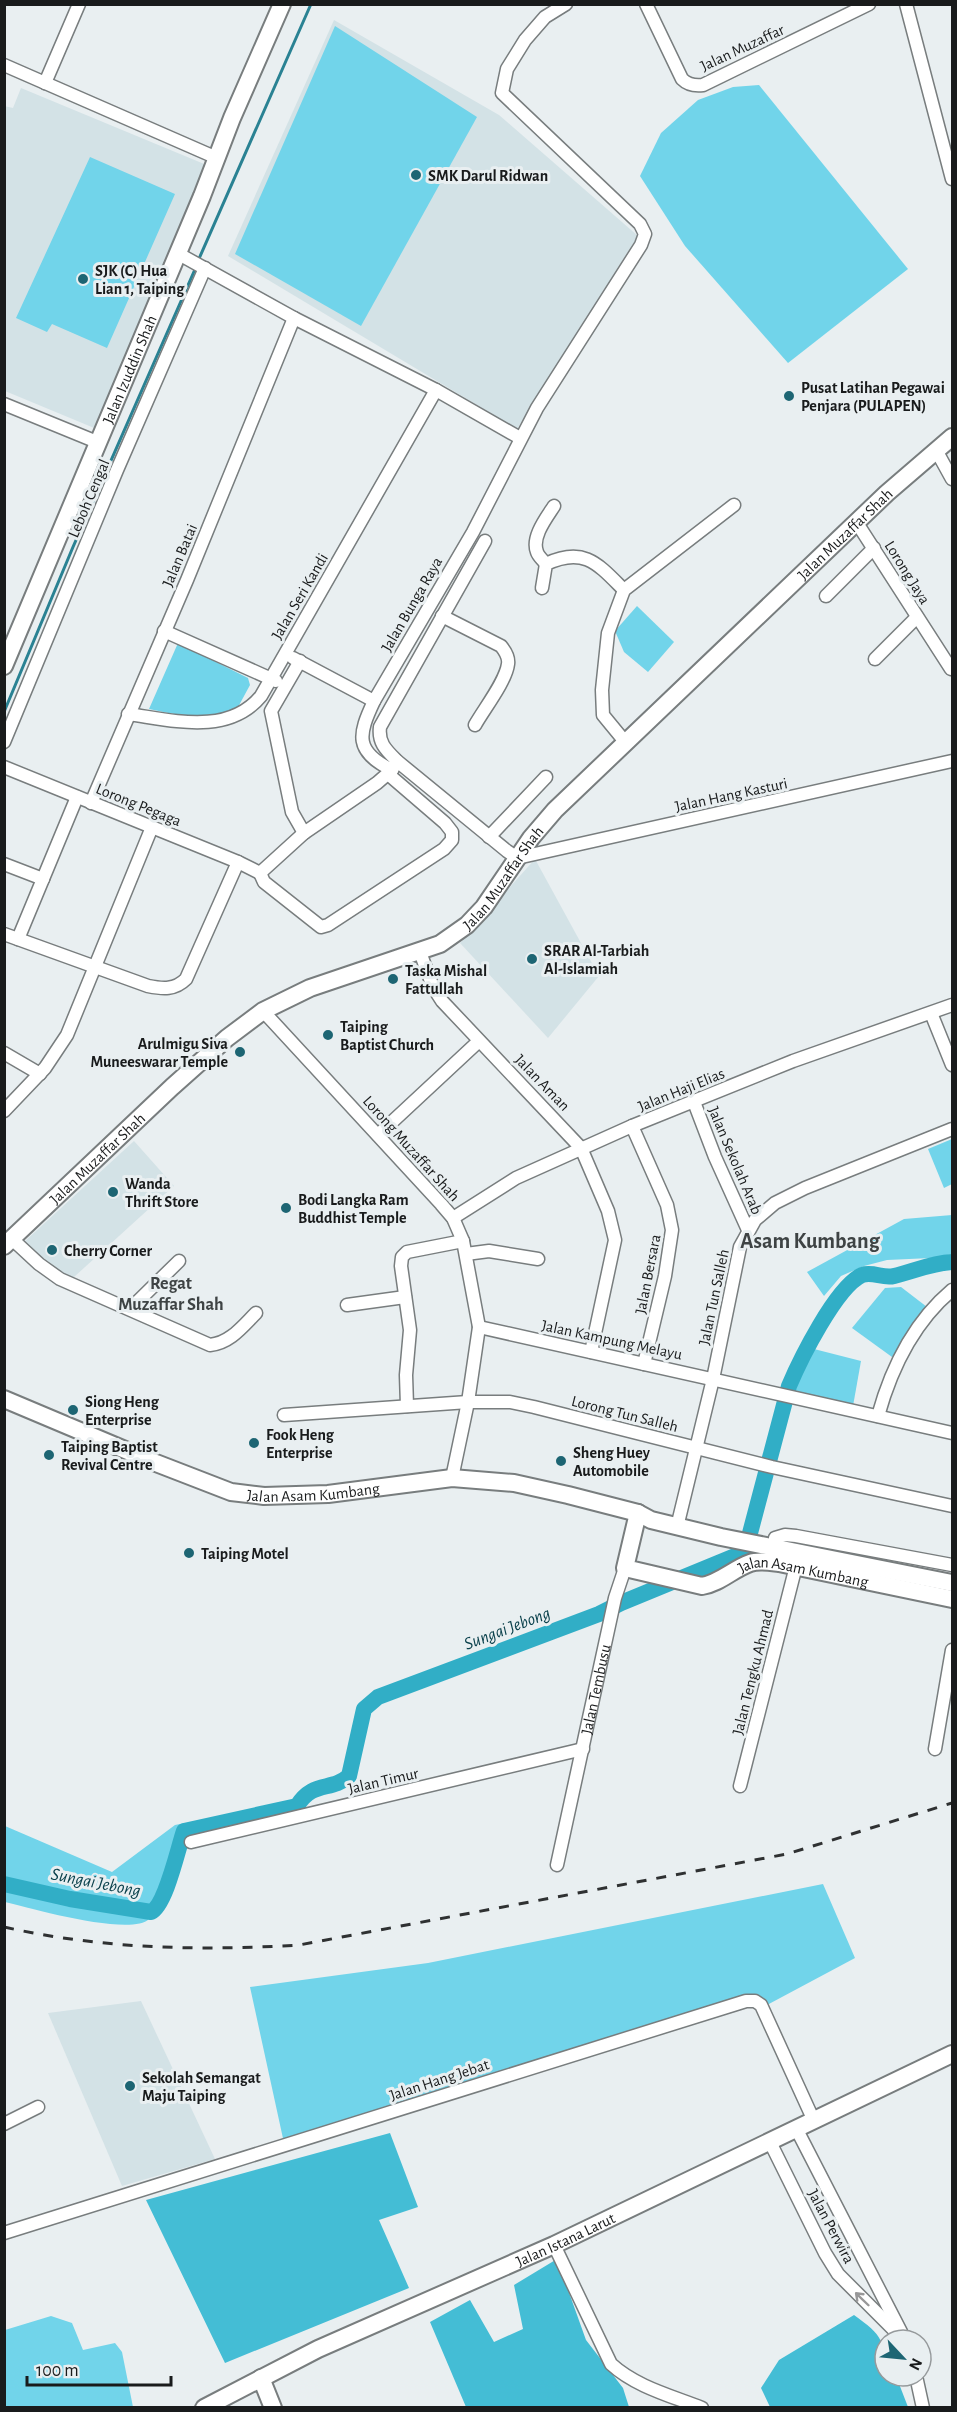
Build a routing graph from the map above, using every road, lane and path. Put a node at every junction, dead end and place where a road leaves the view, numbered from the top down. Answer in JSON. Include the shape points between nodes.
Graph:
{"nodes":[{"id":1,"x":79,"y":4,"type":"edge"},
{"id":2,"x":282,"y":4,"type":"edge"},
{"id":3,"x":566,"y":4,"type":"edge"},
{"id":4,"x":646,"y":4,"type":"edge"},
{"id":5,"x":869,"y":4,"type":"edge"},
{"id":6,"x":906,"y":4,"type":"edge"},
{"id":7,"x":4,"y":65,"type":"edge"},
{"id":8,"x":45,"y":83,"type":"junction"},
{"id":9,"x":217,"y":158,"type":"junction"},
{"id":10,"x":952,"y":179,"type":"edge"},
{"id":11,"x":177,"y":253,"type":"junction"},
{"id":12,"x":200,"y":266,"type":"junction"},
{"id":13,"x":294,"y":318,"type":"junction"},
{"id":14,"x":436,"y":390,"type":"junction"},
{"id":15,"x":4,"y":405,"type":"edge"},
{"id":16,"x":952,"y":437,"type":"edge"},
{"id":17,"x":520,"y":438,"type":"junction"},
{"id":18,"x":97,"y":442,"type":"junction"},
{"id":19,"x":936,"y":450,"type":"junction"},
{"id":20,"x":952,"y":479,"type":"edge"},
{"id":21,"x":734,"y":505,"type":"dead end"},
{"id":22,"x":554,"y":506,"type":"dead end"},
{"id":23,"x":856,"y":523,"type":"junction"},
{"id":24,"x":484,"y":541,"type":"dead end"},
{"id":25,"x":874,"y":548,"type":"junction"},
{"id":26,"x":546,"y":564,"type":"junction"},
{"id":27,"x":542,"y":588,"type":"dead end"},
{"id":28,"x":624,"y":590,"type":"junction"},
{"id":29,"x":826,"y":596,"type":"dead end"},
{"id":30,"x":442,"y":616,"type":"junction"},
{"id":31,"x":917,"y":617,"type":"junction"},
{"id":32,"x":165,"y":631,"type":"junction"},
{"id":33,"x":285,"y":654,"type":"junction"},
{"id":34,"x":875,"y":659,"type":"dead end"},
{"id":35,"x":300,"y":661,"type":"junction"},
{"id":36,"x":4,"y":666,"type":"edge"},
{"id":37,"x":951,"y":669,"type":"dead end"},
{"id":38,"x":270,"y":678,"type":"junction"},
{"id":39,"x":286,"y":686,"type":"junction"},
{"id":40,"x":374,"y":701,"type":"junction"},
{"id":41,"x":128,"y":714,"type":"junction"},
{"id":42,"x":475,"y":725,"type":"dead end"},
{"id":43,"x":4,"y":742,"type":"edge"},
{"id":44,"x":626,"y":743,"type":"junction"},
{"id":45,"x":952,"y":761,"type":"edge"},
{"id":46,"x":4,"y":767,"type":"edge"},
{"id":47,"x":392,"y":768,"type":"junction"},
{"id":48,"x":546,"y":777,"type":"dead end"},
{"id":49,"x":77,"y":797,"type":"junction"},
{"id":50,"x":91,"y":803,"type":"junction"},
{"id":51,"x":152,"y":827,"type":"junction"},
{"id":52,"x":304,"y":833,"type":"junction"},
{"id":53,"x":489,"y":837,"type":"junction"},
{"id":54,"x":518,"y":858,"type":"junction"},
{"id":55,"x":238,"y":862,"type":"junction"},
{"id":56,"x":4,"y":864,"type":"edge"},
{"id":57,"x":260,"y":873,"type":"junction"},
{"id":58,"x":43,"y":879,"type":"junction"},
{"id":59,"x":4,"y":934,"type":"edge"},
{"id":60,"x":18,"y":939,"type":"junction"},
{"id":61,"x":420,"y":952,"type":"junction"},
{"id":62,"x":93,"y":968,"type":"junction"},
{"id":63,"x":952,"y":1005,"type":"edge"},
{"id":64,"x":263,"y":1011,"type":"junction"},
{"id":65,"x":931,"y":1013,"type":"junction"},
{"id":66,"x":479,"y":1041,"type":"junction"},
{"id":67,"x":4,"y":1053,"type":"edge"},
{"id":68,"x":952,"y":1065,"type":"edge"},
{"id":69,"x":40,"y":1074,"type":"junction"},
{"id":70,"x":694,"y":1102,"type":"junction"},
{"id":71,"x":4,"y":1111,"type":"edge"},
{"id":72,"x":632,"y":1126,"type":"junction"},
{"id":73,"x":952,"y":1129,"type":"edge"},
{"id":74,"x":378,"y":1135,"type":"junction"},
{"id":75,"x":581,"y":1148,"type":"junction"},
{"id":76,"x":453,"y":1218,"type":"junction"},
{"id":77,"x":748,"y":1230,"type":"junction"},
{"id":78,"x":463,"y":1241,"type":"junction"},
{"id":79,"x":7,"y":1242,"type":"edge"},
{"id":80,"x":466,"y":1254,"type":"junction"},
{"id":81,"x":538,"y":1259,"type":"dead end"},
{"id":82,"x":179,"y":1261,"type":"dead end"},
{"id":83,"x":952,"y":1290,"type":"edge"},
{"id":84,"x":405,"y":1297,"type":"junction"},
{"id":85,"x":348,"y":1305,"type":"dead end"},
{"id":86,"x":130,"y":1310,"type":"junction"},
{"id":87,"x":256,"y":1313,"type":"dead end"},
{"id":88,"x":479,"y":1327,"type":"junction"},
{"id":89,"x":591,"y":1352,"type":"junction"},
{"id":90,"x":645,"y":1364,"type":"junction"},
{"id":91,"x":712,"y":1378,"type":"junction"},
{"id":92,"x":4,"y":1398,"type":"edge"},
{"id":93,"x":468,"y":1402,"type":"junction"},
{"id":94,"x":407,"y":1406,"type":"junction"},
{"id":95,"x":284,"y":1415,"type":"dead end"},
{"id":96,"x":878,"y":1416,"type":"junction"},
{"id":97,"x":952,"y":1433,"type":"edge"},
{"id":98,"x":696,"y":1448,"type":"junction"},
{"id":99,"x":452,"y":1478,"type":"junction"},
{"id":100,"x":952,"y":1506,"type":"edge"},
{"id":101,"x":638,"y":1513,"type":"junction"},
{"id":102,"x":679,"y":1522,"type":"junction"},
{"id":103,"x":765,"y":1539,"type":"junction"},
{"id":104,"x":815,"y":1552,"type":"junction"},
{"id":105,"x":952,"y":1565,"type":"edge"},
{"id":106,"x":796,"y":1566,"type":"junction"},
{"id":107,"x":624,"y":1568,"type":"junction"},
{"id":108,"x":952,"y":1574,"type":"edge"},
{"id":109,"x":952,"y":1583,"type":"edge"},
{"id":110,"x":952,"y":1599,"type":"edge"},
{"id":111,"x":952,"y":1650,"type":"edge"},
{"id":112,"x":583,"y":1749,"type":"junction"},
{"id":113,"x":935,"y":1749,"type":"dead end"},
{"id":114,"x":740,"y":1786,"type":"dead end"},
{"id":115,"x":191,"y":1842,"type":"dead end"},
{"id":116,"x":557,"y":1865,"type":"dead end"},
{"id":117,"x":952,"y":2055,"type":"edge"},
{"id":118,"x":38,"y":2107,"type":"dead end"},
{"id":119,"x":814,"y":2121,"type":"junction"},
{"id":120,"x":4,"y":2124,"type":"edge"},
{"id":121,"x":797,"y":2130,"type":"junction"},
{"id":122,"x":770,"y":2142,"type":"junction"},
{"id":123,"x":4,"y":2233,"type":"edge"},
{"id":124,"x":554,"y":2245,"type":"junction"},
{"id":125,"x":892,"y":2328,"type":"edge"},
{"id":126,"x":898,"y":2328,"type":"edge"},
{"id":127,"x":261,"y":2378,"type":"junction"},
{"id":128,"x":919,"y":2388,"type":"edge"},
{"id":129,"x":204,"y":2408,"type":"edge"},
{"id":130,"x":273,"y":2408,"type":"edge"},
{"id":131,"x":702,"y":2408,"type":"edge"},
{"id":132,"x":923,"y":2408,"type":"edge"}],
"edges":[{"from":1,"to":8,"type":"street"},
{"from":2,"to":9,"type":"main road","name":"Jalan Izuddin Shah"},
{"from":3,"to":17,"type":"street","name":"Jalan Bunga Raya","via":[[545,17],[525,40],[507,69],[502,93],[640,224],[645,234]]},
{"from":4,"to":5,"type":"street","name":"Jalan Muzaffar","via":[[682,79],[692,85],[703,85]]},
{"from":6,"to":10,"type":"street"},
{"from":7,"to":8,"type":"street"},
{"from":8,"to":9,"type":"street"},
{"from":9,"to":11,"type":"main road","name":"Jalan Izuddin Shah"},
{"from":11,"to":12,"type":"street"},
{"from":11,"to":18,"type":"main road","name":"Jalan Izuddin Shah"},
{"from":12,"to":13,"type":"street"},
{"from":12,"to":43,"type":"street","name":"Leboh Cengal"},
{"from":13,"to":14,"type":"street"},
{"from":13,"to":32,"type":"street","name":"Jalan Batai"},
{"from":14,"to":17,"type":"street"},
{"from":14,"to":33,"type":"street","name":"Jalan Seri Kandi"},
{"from":15,"to":18,"type":"street"},
{"from":16,"to":19,"type":"main road","name":"Jalan Muzaffar Shah"},
{"from":17,"to":40,"type":"street","name":"Jalan Bunga Raya","via":[[473,532]]},
{"from":18,"to":36,"type":"main road","name":"Jalan Izuddin Shah"},
{"from":19,"to":20,"type":"street"},
{"from":19,"to":23,"type":"main road","name":"Jalan Muzaffar Shah"},
{"from":21,"to":28,"type":"street"},
{"from":22,"to":26,"type":"street","via":[[536,543]]},
{"from":23,"to":25,"type":"street","name":"Lorong Jaya"},
{"from":23,"to":44,"type":"main road","name":"Jalan Muzaffar Shah"},
{"from":24,"to":30,"type":"street","name":"Jalan Bunga Raya"},
{"from":25,"to":29,"type":"street"},
{"from":25,"to":31,"type":"street","name":"Lorong Jaya"},
{"from":26,"to":27,"type":"street"},
{"from":26,"to":28,"type":"street","via":[[578,555],[591,561]]},
{"from":28,"to":44,"type":"street","via":[[608,633],[603,716]]},
{"from":30,"to":42,"type":"street","via":[[506,652],[508,663],[501,680]]},
{"from":30,"to":47,"type":"street","name":"Jalan Bunga Raya","via":[[380,727],[379,738]]},
{"from":31,"to":34,"type":"street"},
{"from":31,"to":37,"type":"street","name":"Lorong Jaya"},
{"from":32,"to":38,"type":"street"},
{"from":32,"to":41,"type":"street","name":"Jalan Batai"},
{"from":33,"to":35,"type":"street"},
{"from":33,"to":38,"type":"street","name":"Jalan Seri Kandi"},
{"from":35,"to":39,"type":"street"},
{"from":35,"to":40,"type":"street"},
{"from":38,"to":39,"type":"street"},
{"from":38,"to":41,"type":"street","name":"Jalan Seri Kandi","via":[[254,705],[228,719],[192,724]]},
{"from":39,"to":52,"type":"street","via":[[274,704],[272,720],[292,812]]},
{"from":40,"to":47,"type":"street","name":"Jalan Bunga Raya","via":[[364,723],[363,742],[374,760]]},
{"from":41,"to":50,"type":"street","name":"Jalan Batai"},
{"from":44,"to":54,"type":"main road","name":"Jalan Muzaffar Shah","via":[[555,810]]},
{"from":45,"to":54,"type":"street","name":"Jalan Hang Kasturi"},
{"from":46,"to":49,"type":"street","name":"Lorong Pegaga"},
{"from":47,"to":52,"type":"street"},
{"from":47,"to":53,"type":"street","name":"Jalan Bunga Raya"},
{"from":47,"to":57,"type":"street","via":[[452,832],[452,840],[444,849],[321,927],[264,882]]},
{"from":48,"to":53,"type":"street"},
{"from":49,"to":50,"type":"street","name":"Lorong Pegaga"},
{"from":49,"to":58,"type":"street"},
{"from":50,"to":51,"type":"street","name":"Lorong Pegaga"},
{"from":51,"to":55,"type":"street","name":"Lorong Pegaga"},
{"from":51,"to":62,"type":"street"},
{"from":52,"to":57,"type":"street"},
{"from":53,"to":54,"type":"street","name":"Jalan Bunga Raya"},
{"from":54,"to":61,"type":"main road","name":"Jalan Muzaffar Shah","via":[[467,925],[440,944]]},
{"from":55,"to":57,"type":"street","name":"Lorong Pegaga"},
{"from":55,"to":62,"type":"street","via":[[180,985],[163,989]]},
{"from":56,"to":58,"type":"street"},
{"from":58,"to":60,"type":"street"},
{"from":59,"to":60,"type":"street"},
{"from":60,"to":62,"type":"street"},
{"from":61,"to":64,"type":"main road","name":"Jalan Muzaffar Shah","via":[[310,988]]},
{"from":61,"to":66,"type":"street","name":"Jalan Aman","via":[[442,1001]]},
{"from":62,"to":69,"type":"street","via":[[67,1035]]},
{"from":63,"to":65,"type":"street","name":"Jalan Haji Elias"},
{"from":64,"to":74,"type":"street","name":"Lorong Muzaffar Shah"},
{"from":64,"to":79,"type":"main road","name":"Jalan Muzaffar Shah","via":[[172,1087]]},
{"from":65,"to":68,"type":"street"},
{"from":65,"to":70,"type":"street","name":"Jalan Haji Elias","via":[[793,1061]]},
{"from":66,"to":74,"type":"street"},
{"from":66,"to":75,"type":"street","name":"Jalan Aman"},
{"from":67,"to":69,"type":"street"},
{"from":69,"to":71,"type":"street"},
{"from":70,"to":72,"type":"street","name":"Jalan Haji Elias"},
{"from":70,"to":77,"type":"street","name":"Jalan Sekolah Arab"},
{"from":72,"to":75,"type":"street","name":"Jalan Haji Elias"},
{"from":72,"to":90,"type":"street","name":"Jalan Bersara","via":[[667,1205],[672,1230]]},
{"from":73,"to":77,"type":"street","name":"Jalan Tun Salleh","via":[[805,1188],[775,1203]]},
{"from":74,"to":76,"type":"street","name":"Lorong Muzaffar Shah"},
{"from":75,"to":76,"type":"street","name":"Jalan Haji Elias","via":[[516,1178]]},
{"from":75,"to":89,"type":"street","name":"Jalan Aman","via":[[614,1233]]},
{"from":76,"to":78,"type":"street","name":"Lorong Muzaffar Shah"},
{"from":77,"to":91,"type":"street","name":"Jalan Tun Salleh","via":[[740,1247]]},
{"from":78,"to":80,"type":"street","name":"Lorong Muzaffar Shah"},
{"from":78,"to":84,"type":"street","via":[[407,1252],[401,1266]]},
{"from":79,"to":86,"type":"street","via":[[60,1279]]},
{"from":80,"to":81,"type":"street","via":[[489,1251]]},
{"from":80,"to":88,"type":"street","name":"Lorong Muzaffar Shah"},
{"from":82,"to":86,"type":"street"},
{"from":83,"to":96,"type":"street","via":[[909,1341],[890,1377]]},
{"from":84,"to":85,"type":"street"},
{"from":84,"to":94,"type":"street","via":[[410,1330]]},
{"from":86,"to":87,"type":"street","via":[[210,1345],[230,1338]]},
{"from":88,"to":89,"type":"street","name":"Jalan Kampung Melayu"},
{"from":88,"to":93,"type":"street","name":"Lorong Muzaffar Shah"},
{"from":89,"to":90,"type":"street","name":"Jalan Kampung Melayu"},
{"from":90,"to":91,"type":"street","name":"Jalan Kampung Melayu"},
{"from":91,"to":96,"type":"street","name":"Jalan Kampung Melayu"},
{"from":91,"to":98,"type":"street","name":"Jalan Tun Salleh"},
{"from":92,"to":99,"type":"main road","name":"Jalan Asam Kumbang","via":[[231,1492],[264,1496],[328,1494]]},
{"from":93,"to":94,"type":"street","name":"Lorong Tun Salleh"},
{"from":93,"to":98,"type":"street","name":"Lorong Tun Salleh","via":[[510,1402]]},
{"from":93,"to":99,"type":"street","name":"Lorong Muzaffar Shah"},
{"from":94,"to":95,"type":"street","name":"Lorong Tun Salleh"},
{"from":96,"to":97,"type":"street","name":"Jalan Kampung Melayu"},
{"from":98,"to":100,"type":"street","name":"Lorong Tun Salleh"},
{"from":98,"to":102,"type":"street","name":"Jalan Tun Salleh"},
{"from":99,"to":101,"type":"main road","name":"Jalan Asam Kumbang","via":[[516,1484]]},
{"from":101,"to":102,"type":"main road","name":"Jalan Asam Kumbang","via":[[651,1520]]},
{"from":101,"to":107,"type":"main road","name":"Jalan Tembusu"},
{"from":102,"to":103,"type":"main road","name":"Jalan Asam Kumbang"},
{"from":103,"to":104,"type":"main road","name":"Jalan Asam Kumbang"},
{"from":103,"to":105,"type":"street","name":"Jalan Asam Kumbang","via":[[796,1536]]},
{"from":104,"to":108,"type":"main road","name":"Jalan Asam Kumbang"},
{"from":104,"to":109,"type":"main road","name":"Jalan Asam Kumbang"},
{"from":106,"to":107,"type":"main road","name":"Jalan Asam Kumbang","via":[[755,1562],[709,1585],[694,1586]]},
{"from":106,"to":110,"type":"main road","name":"Jalan Asam Kumbang"},
{"from":106,"to":114,"type":"street","name":"Jalan Tengku Ahmad"},
{"from":107,"to":112,"type":"street","name":"Jalan Tembusu"},
{"from":111,"to":113,"type":"street"},
{"from":112,"to":115,"type":"street","name":"Jalan Timur"},
{"from":112,"to":116,"type":"street","name":"Jalan Tembusu"},
{"from":117,"to":119,"type":"main road","name":"Jalan Istana Larut"},
{"from":118,"to":120,"type":"street"},
{"from":119,"to":121,"type":"main road","name":"Jalan Istana Larut"},
{"from":119,"to":123,"type":"street","name":"Jalan Hang Jebat","via":[[761,2005],[746,2001]]},
{"from":121,"to":122,"type":"main road","name":"Jalan Istana Larut"},
{"from":121,"to":126,"type":"street","name":"Jalan Perwira"},
{"from":122,"to":124,"type":"main road","name":"Jalan Istana Larut"},
{"from":125,"to":122,"type":"street","name":"Jalan Perwira","one_way":true,"via":[[838,2274]]},
{"from":124,"to":127,"type":"main road","name":"Jalan Istana Larut"},
{"from":124,"to":131,"type":"street","via":[[611,2364],[641,2384]]},
{"from":127,"to":129,"type":"main road","name":"Jalan Istana Larut"},
{"from":127,"to":130,"type":"main road"},
{"from":128,"to":132,"type":"street"}]}
